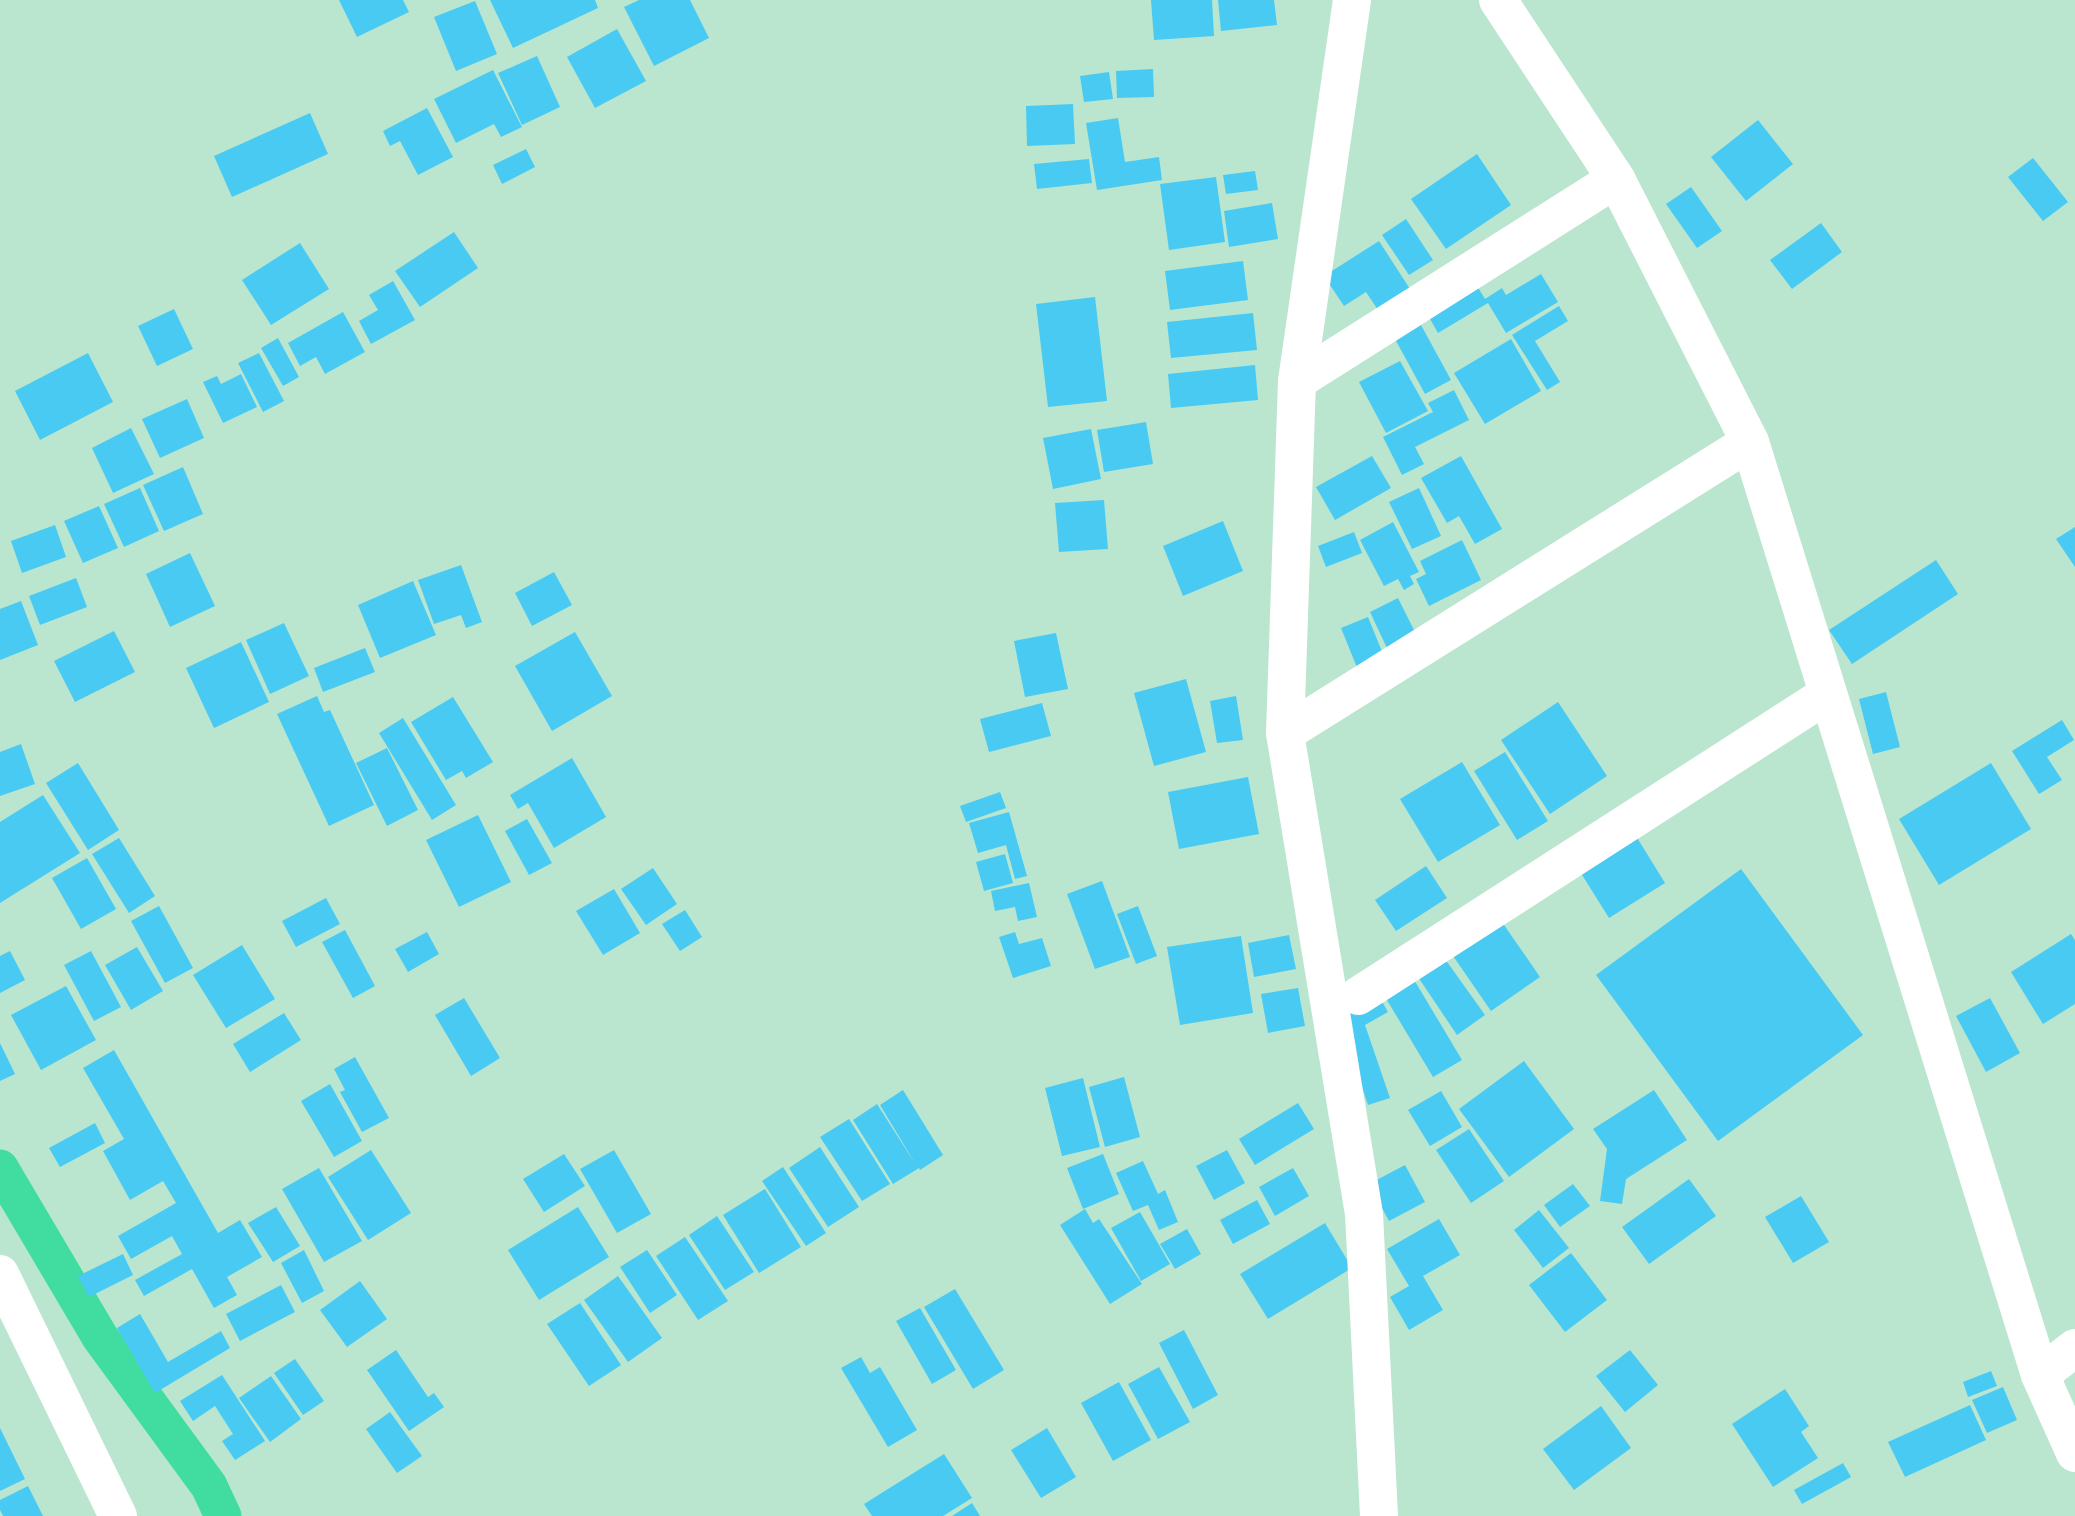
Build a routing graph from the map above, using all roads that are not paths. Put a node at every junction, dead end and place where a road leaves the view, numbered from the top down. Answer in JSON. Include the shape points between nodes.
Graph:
{"nodes":[{"id":1,"x":1352,"y":0,"type":"edge"},
{"id":2,"x":1498,"y":0,"type":"edge"},
{"id":3,"x":1616,"y":179,"type":"junction"},
{"id":4,"x":1297,"y":381,"type":"junction"},
{"id":5,"x":1750,"y":442,"type":"junction"},
{"id":6,"x":1828,"y":694,"type":"junction"},
{"id":7,"x":1285,"y":733,"type":"junction"},
{"id":8,"x":1358,"y":996,"type":"dead end"},
{"id":9,"x":0,"y":1274,"type":"edge"},
{"id":10,"x":2075,"y":1348,"type":"edge"},
{"id":11,"x":2040,"y":1375,"type":"junction"},
{"id":12,"x":2075,"y":1453,"type":"edge"},
{"id":13,"x":118,"y":1516,"type":"edge"},
{"id":14,"x":1378,"y":1516,"type":"edge"}],
"edges":[{"from":1,"to":4,"type":"street"},
{"from":2,"to":3,"type":"street"},
{"from":3,"to":4,"type":"street"},
{"from":3,"to":5,"type":"street"},
{"from":4,"to":7,"type":"street"},
{"from":5,"to":6,"type":"street"},
{"from":5,"to":7,"type":"street"},
{"from":6,"to":8,"type":"street"},
{"from":6,"to":11,"type":"street"},
{"from":7,"to":14,"type":"street","via":[[1364,1214]]},
{"from":9,"to":13,"type":"street"},
{"from":10,"to":11,"type":"street"},
{"from":11,"to":12,"type":"street"}]}
